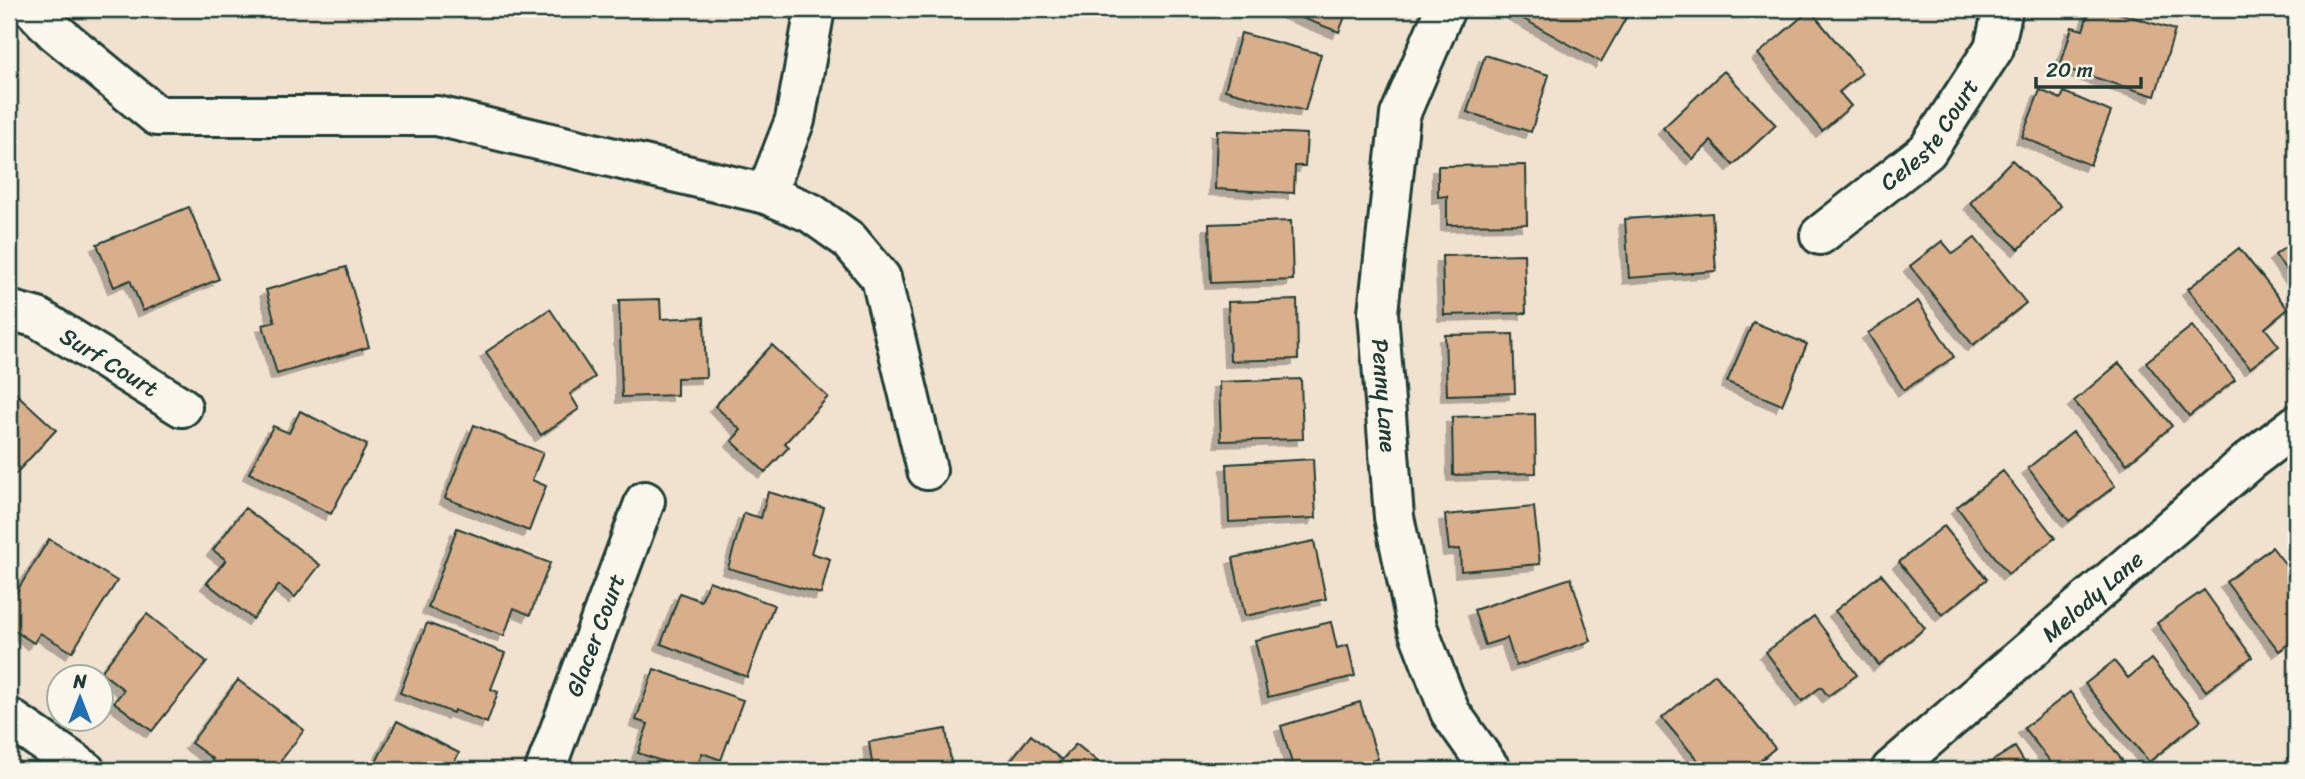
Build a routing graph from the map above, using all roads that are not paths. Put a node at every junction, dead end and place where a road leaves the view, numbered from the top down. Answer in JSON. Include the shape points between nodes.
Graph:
{"nodes":[{"id":1,"x":33,"y":9,"type":"edge"},
{"id":2,"x":815,"y":9,"type":"edge"},
{"id":3,"x":1445,"y":9,"type":"edge"},
{"id":4,"x":2004,"y":9,"type":"edge"},
{"id":5,"x":766,"y":194,"type":"junction"},
{"id":6,"x":1820,"y":235,"type":"dead end"},
{"id":7,"x":23,"y":314,"type":"edge"},
{"id":8,"x":182,"y":407,"type":"dead end"},
{"id":9,"x":2296,"y":425,"type":"edge"},
{"id":10,"x":927,"y":470,"type":"dead end"},
{"id":11,"x":645,"y":501,"type":"dead end"},
{"id":12,"x":9,"y":718,"type":"edge"},
{"id":13,"x":85,"y":770,"type":"edge"},
{"id":14,"x":545,"y":770,"type":"edge"},
{"id":15,"x":1491,"y":770,"type":"edge"},
{"id":16,"x":1891,"y":770,"type":"edge"}],
"edges":[{"from":1,"to":5,"type":"street","via":[[157,116],[437,116]]},
{"from":2,"to":5,"type":"street","via":[[795,120]]},
{"from":3,"to":15,"type":"street","name":"Penny Lane","via":[[1400,115],[1378,312],[1394,517],[1417,627],[1450,712]]},
{"from":4,"to":6,"type":"street","name":"Celeste Court","via":[[1994,48],[1927,151]]},
{"from":5,"to":10,"type":"street","via":[[811,213],[849,240],[881,278]]},
{"from":7,"to":8,"type":"street","name":"Surf Court"},
{"from":9,"to":16,"type":"street","name":"Melody Lane"},
{"from":11,"to":14,"type":"street","name":"Glacer Court"},
{"from":12,"to":13,"type":"street"}]}
